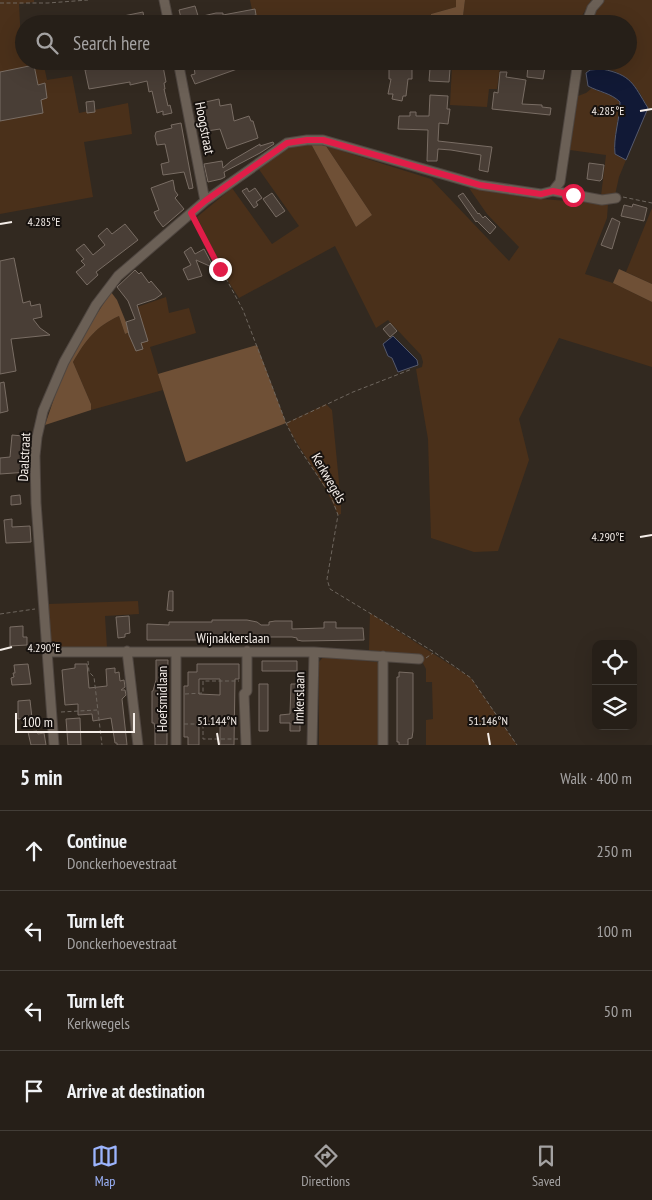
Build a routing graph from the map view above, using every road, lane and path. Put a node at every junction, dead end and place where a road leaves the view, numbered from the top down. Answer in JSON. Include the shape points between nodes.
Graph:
{"nodes":[{"id":1,"x":88,"y":0,"type":"edge"},
{"id":2,"x":164,"y":0,"type":"edge"},
{"id":3,"x":599,"y":0,"type":"edge"},
{"id":4,"x":0,"y":3,"type":"edge"},
{"id":5,"x":167,"y":15,"type":"edge"},
{"id":6,"x":589,"y":15,"type":"edge"},
{"id":7,"x":180,"y":70,"type":"edge"},
{"id":8,"x":577,"y":70,"type":"edge"},
{"id":9,"x":553,"y":191,"type":"junction"},
{"id":10,"x":616,"y":198,"type":"joint"},
{"id":11,"x":205,"y":201,"type":"junction"},
{"id":12,"x":652,"y":203,"type":"edge"},
{"id":13,"x":191,"y":213,"type":"junction"},
{"id":14,"x":412,"y":369,"type":"dead end"},
{"id":15,"x":286,"y":423,"type":"junction"},
{"id":16,"x":43,"y":607,"type":"junction"},
{"id":17,"x":0,"y":614,"type":"edge"},
{"id":18,"x":87,"y":651,"type":"junction"},
{"id":19,"x":247,"y":651,"type":"junction"},
{"id":20,"x":47,"y":652,"type":"junction"},
{"id":21,"x":127,"y":652,"type":"junction"},
{"id":22,"x":176,"y":652,"type":"junction"},
{"id":23,"x":314,"y":652,"type":"junction"},
{"id":24,"x":384,"y":656,"type":"junction"},
{"id":25,"x":419,"y":659,"type":"dead end"},
{"id":26,"x":247,"y":681,"type":"junction"},
{"id":27,"x":176,"y":694,"type":"junction"},
{"id":28,"x":98,"y":710,"type":"junction"},
{"id":29,"x":51,"y":713,"type":"junction"},
{"id":30,"x":176,"y":724,"type":"junction"},
{"id":31,"x":246,"y":742,"type":"edge"},
{"id":32,"x":54,"y":745,"type":"edge"},
{"id":33,"x":102,"y":745,"type":"edge"},
{"id":34,"x":138,"y":745,"type":"edge"},
{"id":35,"x":176,"y":745,"type":"edge"},
{"id":36,"x":312,"y":745,"type":"edge"},
{"id":37,"x":383,"y":745,"type":"edge"},
{"id":38,"x":517,"y":745,"type":"edge"}],
"edges":[{"from":1,"to":4,"type":"path"},
{"from":2,"to":5,"type":"street"},
{"from":3,"to":6,"type":"street"},
{"from":7,"to":11,"type":"street","name":"Hoogstraat"},
{"from":8,"to":9,"type":"street","via":[[560,182]]},
{"from":9,"to":10,"type":"street","name":"Daalstraat","via":[[602,200]]},
{"from":9,"to":11,"type":"street","name":"Daalstraat","via":[[541,194],[480,185],[323,140],[307,140],[287,143]]},
{"from":10,"to":12,"type":"path"},
{"from":11,"to":13,"type":"street","name":"Daalstraat"},
{"from":13,"to":15,"type":"path","name":"Kerkwegels","via":[[243,310]]},
{"from":13,"to":16,"type":"street","name":"Daalstraat","via":[[106,290],[64,362],[43,411],[35,456]]},
{"from":14,"to":15,"type":"path"},
{"from":15,"to":38,"type":"path","name":"Kerkwegels","via":[[331,496],[338,515],[327,579],[330,589],[472,678]]},
{"from":16,"to":17,"type":"path"},
{"from":16,"to":20,"type":"street","name":"Daalstraat"},
{"from":18,"to":20,"type":"street","name":"Wijnakkerslaan"},
{"from":18,"to":21,"type":"street","name":"Wijnakkerslaan"},
{"from":18,"to":28,"type":"path"},
{"from":19,"to":22,"type":"street","name":"Wijnakkerslaan"},
{"from":19,"to":23,"type":"street","name":"Wijnakkerslaan"},
{"from":19,"to":26,"type":"street"},
{"from":20,"to":29,"type":"street","name":"Daalstraat"},
{"from":21,"to":22,"type":"street","name":"Wijnakkerslaan"},
{"from":21,"to":34,"type":"street"},
{"from":22,"to":27,"type":"street","name":"Hoefsmidlaan"},
{"from":23,"to":24,"type":"street","name":"Wijnakkerslaan"},
{"from":23,"to":36,"type":"street","name":"Imkerslaan"},
{"from":24,"to":25,"type":"street","name":"Wijnakkerslaan"},
{"from":24,"to":37,"type":"street"},
{"from":26,"to":27,"type":"path","via":[[203,681],[203,693]]},
{"from":26,"to":31,"type":"street","via":[[244,694]]},
{"from":27,"to":30,"type":"street","name":"Hoefsmidlaan"},
{"from":28,"to":29,"type":"path"},
{"from":28,"to":33,"type":"path"},
{"from":29,"to":32,"type":"street","name":"Daalstraat"},
{"from":30,"to":31,"type":"path","via":[[203,724],[203,739]]},
{"from":30,"to":35,"type":"street","name":"Hoefsmidlaan"}]}
